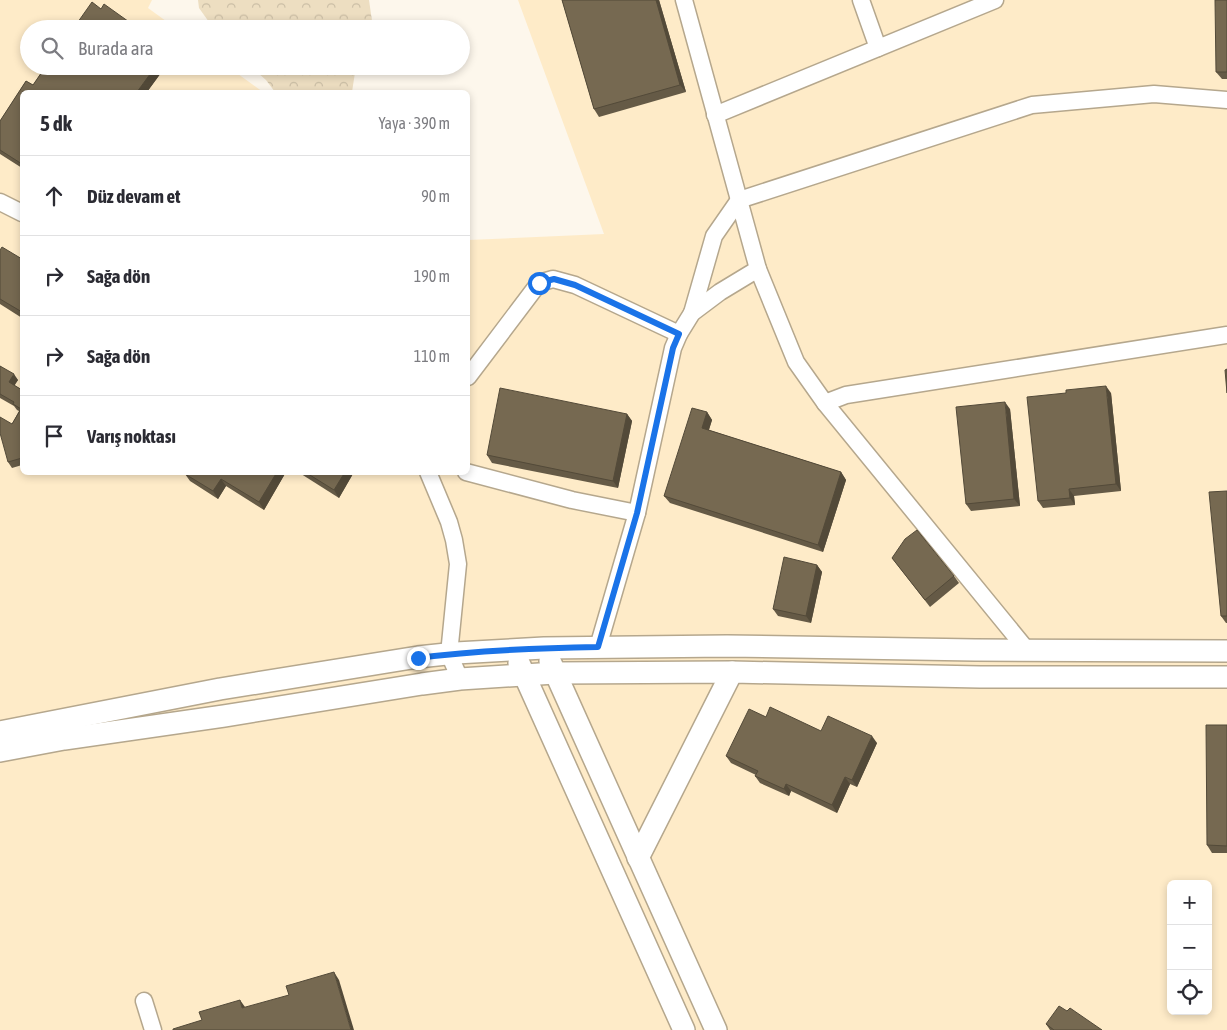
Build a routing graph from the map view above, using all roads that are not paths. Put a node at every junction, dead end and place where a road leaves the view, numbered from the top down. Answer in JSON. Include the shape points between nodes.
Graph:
{"nodes":[{"id":1,"x":684,"y":0,"type":"edge"},
{"id":2,"x":861,"y":0,"type":"edge"},
{"id":3,"x":995,"y":0,"type":"edge"},
{"id":4,"x":878,"y":48,"type":"junction"},
{"id":5,"x":1227,"y":100,"type":"edge"},
{"id":6,"x":715,"y":115,"type":"junction"},
{"id":7,"x":739,"y":200,"type":"junction"},
{"id":8,"x":0,"y":202,"type":"edge"},
{"id":9,"x":20,"y":211,"type":"edge"},
{"id":10,"x":758,"y":269,"type":"junction"},
{"id":11,"x":692,"y":313,"type":"junction"},
{"id":12,"x":679,"y":334,"type":"junction"},
{"id":13,"x":1227,"y":335,"type":"edge"},
{"id":14,"x":470,"y":374,"type":"edge"},
{"id":15,"x":825,"y":403,"type":"junction"},
{"id":16,"x":470,"y":473,"type":"edge"},
{"id":17,"x":429,"y":475,"type":"edge"},
{"id":18,"x":637,"y":513,"type":"junction"},
{"id":19,"x":598,"y":647,"type":"junction"},
{"id":20,"x":544,"y":648,"type":"junction"},
{"id":21,"x":513,"y":649,"type":"junction"},
{"id":22,"x":1027,"y":650,"type":"junction"},
{"id":23,"x":1227,"y":651,"type":"edge"},
{"id":24,"x":449,"y":654,"type":"junction"},
{"id":25,"x":732,"y":672,"type":"junction"},
{"id":26,"x":555,"y":673,"type":"junction"},
{"id":27,"x":525,"y":675,"type":"junction"},
{"id":28,"x":1227,"y":677,"type":"edge"},
{"id":29,"x":460,"y":679,"type":"junction"},
{"id":30,"x":0,"y":732,"type":"edge"},
{"id":31,"x":0,"y":751,"type":"edge"},
{"id":32,"x":638,"y":858,"type":"junction"},
{"id":33,"x":144,"y":1001,"type":"dead end"},
{"id":34,"x":152,"y":1030,"type":"edge"},
{"id":35,"x":684,"y":1030,"type":"edge"},
{"id":36,"x":716,"y":1030,"type":"edge"}],
"edges":[{"from":1,"to":6,"type":"street"},
{"from":2,"to":4,"type":"street"},
{"from":3,"to":4,"type":"street"},
{"from":4,"to":6,"type":"street"},
{"from":5,"to":7,"type":"street","via":[[1154,94],[1032,105]]},
{"from":6,"to":7,"type":"street"},
{"from":7,"to":10,"type":"street"},
{"from":7,"to":11,"type":"street","via":[[714,236]]},
{"from":8,"to":9,"type":"street"},
{"from":10,"to":11,"type":"street"},
{"from":10,"to":15,"type":"street","via":[[796,362]]},
{"from":11,"to":12,"type":"street"},
{"from":12,"to":14,"type":"street","via":[[575,285],[554,279],[539,283]]},
{"from":12,"to":18,"type":"street","via":[[673,348]]},
{"from":13,"to":15,"type":"street","via":[[846,395]]},
{"from":15,"to":22,"type":"street"},
{"from":16,"to":18,"type":"street"},
{"from":17,"to":24,"type":"street","via":[[449,522],[458,564]]},
{"from":18,"to":19,"type":"street"},
{"from":19,"to":20,"type":"main road"},
{"from":19,"to":22,"type":"main road"},
{"from":20,"to":21,"type":"main road"},
{"from":20,"to":26,"type":"main road"},
{"from":21,"to":24,"type":"main road"},
{"from":21,"to":27,"type":"main road"},
{"from":22,"to":23,"type":"main road"},
{"from":24,"to":29,"type":"street"},
{"from":24,"to":30,"type":"main road","via":[[220,689]]},
{"from":25,"to":26,"type":"main road"},
{"from":25,"to":28,"type":"main road"},
{"from":25,"to":32,"type":"main road"},
{"from":26,"to":27,"type":"main road"},
{"from":26,"to":32,"type":"main road"},
{"from":27,"to":29,"type":"main road"},
{"from":27,"to":35,"type":"main road"},
{"from":29,"to":31,"type":"main road"},
{"from":32,"to":36,"type":"main road"},
{"from":33,"to":34,"type":"street"}]}
